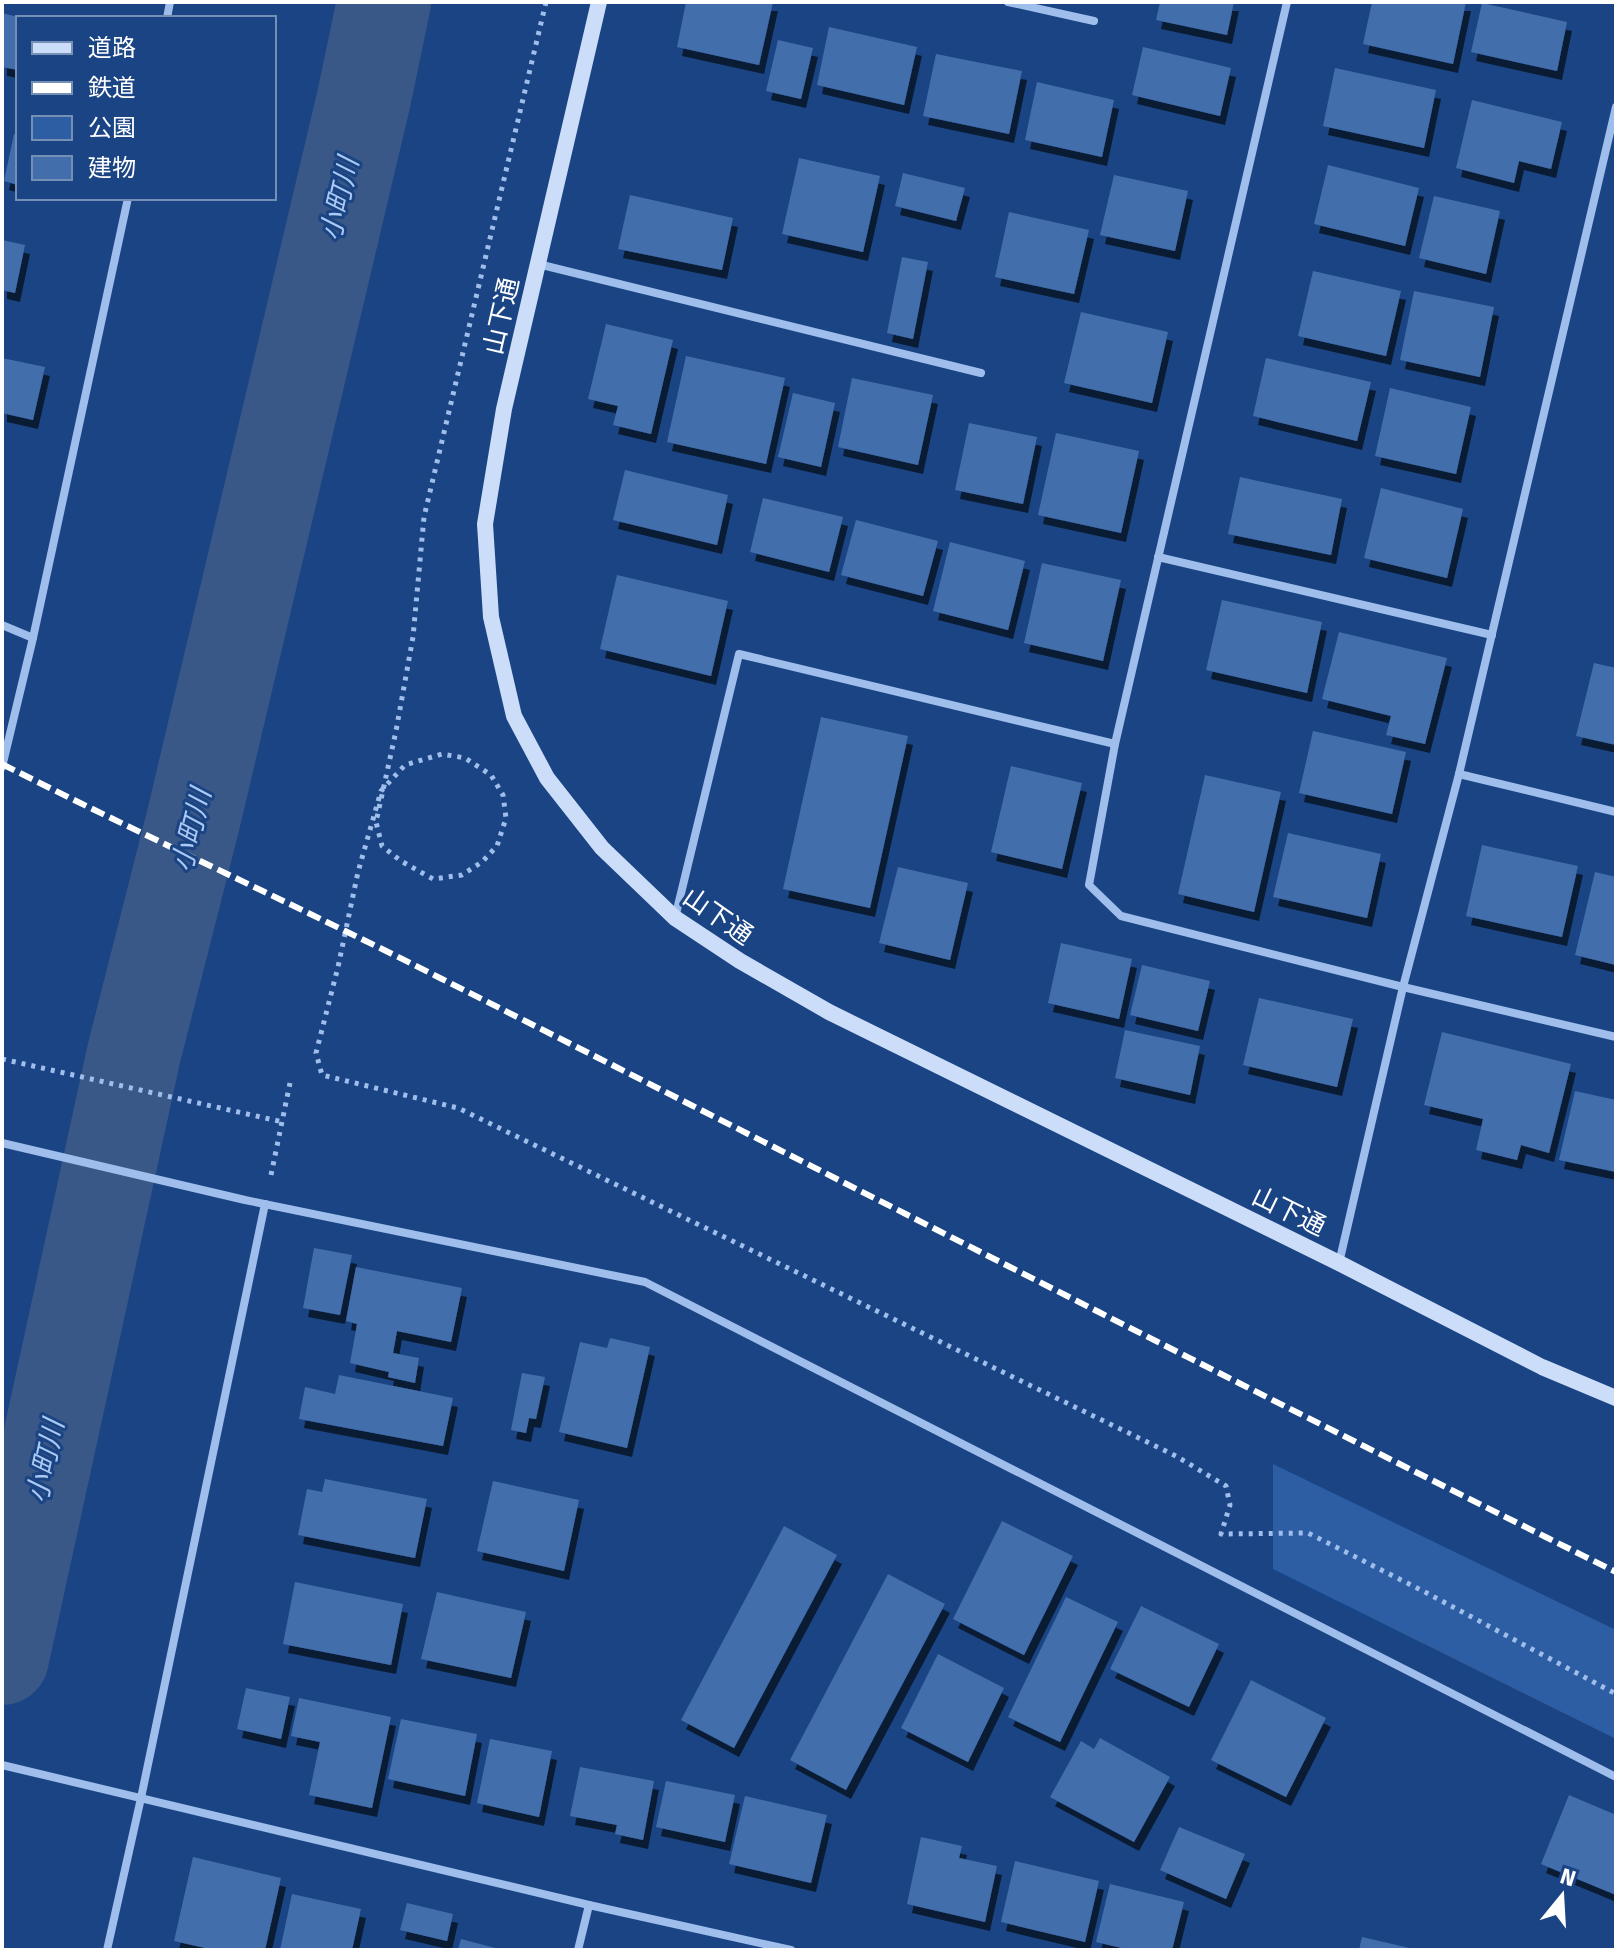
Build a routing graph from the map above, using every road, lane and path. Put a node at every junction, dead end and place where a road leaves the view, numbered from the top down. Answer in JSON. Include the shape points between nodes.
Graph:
{"nodes":[{"id":1,"x":546,"y":2,"type":"edge"},
{"id":2,"x":599,"y":2,"type":"edge"},
{"id":3,"x":1008,"y":2,"type":"edge"},
{"id":4,"x":1287,"y":2,"type":"edge"},
{"id":5,"x":1094,"y":21,"type":"dead end"},
{"id":6,"x":1616,"y":107,"type":"edge"},
{"id":7,"x":128,"y":200,"type":"edge"},
{"id":8,"x":537,"y":264,"type":"junction"},
{"id":9,"x":981,"y":373,"type":"dead end"},
{"id":10,"x":1158,"y":557,"type":"junction"},
{"id":11,"x":2,"y":625,"type":"edge"},
{"id":12,"x":1492,"y":635,"type":"junction"},
{"id":13,"x":33,"y":638,"type":"junction"},
{"id":14,"x":1115,"y":744,"type":"junction"},
{"id":15,"x":2,"y":767,"type":"edge"},
{"id":16,"x":1459,"y":774,"type":"junction"},
{"id":17,"x":1616,"y":812,"type":"edge"},
{"id":18,"x":675,"y":918,"type":"junction"},
{"id":19,"x":1403,"y":987,"type":"junction"},
{"id":20,"x":1616,"y":1037,"type":"edge"},
{"id":21,"x":2,"y":1059,"type":"edge"},
{"id":22,"x":290,"y":1083,"type":"dead end"},
{"id":23,"x":283,"y":1122,"type":"junction"},
{"id":24,"x":2,"y":1143,"type":"edge"},
{"id":25,"x":265,"y":1204,"type":"junction"},
{"id":26,"x":1339,"y":1263,"type":"junction"},
{"id":27,"x":1616,"y":1398,"type":"edge"},
{"id":28,"x":1616,"y":1694,"type":"edge"},
{"id":29,"x":2,"y":1765,"type":"edge"},
{"id":30,"x":1616,"y":1777,"type":"edge"},
{"id":31,"x":141,"y":1798,"type":"junction"},
{"id":32,"x":589,"y":1905,"type":"junction"},
{"id":33,"x":107,"y":1950,"type":"edge"},
{"id":34,"x":578,"y":1950,"type":"edge"},
{"id":35,"x":791,"y":1950,"type":"edge"}],
"edges":[{"from":1,"to":28,"type":"path","via":[[424,517],[413,637],[396,731],[376,822],[382,846],[433,879],[462,875],[482,862],[497,846],[506,818],[503,795],[491,775],[465,758],[442,754],[405,765],[381,791],[316,1053],[322,1075],[458,1108],[1176,1456],[1226,1486],[1230,1505],[1221,1534],[1308,1533]]},
{"from":2,"to":8,"type":"street","name":"山下通"},
{"from":3,"to":5,"type":"street"},
{"from":4,"to":10,"type":"street"},
{"from":6,"to":12,"type":"street"},
{"from":7,"to":13,"type":"street"},
{"from":8,"to":9,"type":"street"},
{"from":8,"to":18,"type":"street","name":"山下通","via":[[485,524],[491,617],[514,716],[547,778],[602,848]]},
{"from":10,"to":12,"type":"street"},
{"from":10,"to":14,"type":"street"},
{"from":11,"to":13,"type":"street"},
{"from":12,"to":16,"type":"street"},
{"from":13,"to":15,"type":"street"},
{"from":14,"to":18,"type":"street","via":[[739,654]]},
{"from":14,"to":19,"type":"street","via":[[1089,885],[1121,916]]},
{"from":16,"to":17,"type":"street"},
{"from":16,"to":19,"type":"street"},
{"from":18,"to":26,"type":"street","name":"山下通","via":[[829,1012]]},
{"from":19,"to":20,"type":"street"},
{"from":19,"to":26,"type":"street"},
{"from":21,"to":23,"type":"path"},
{"from":22,"to":23,"type":"path"},
{"from":23,"to":25,"type":"path"},
{"from":24,"to":25,"type":"street"},
{"from":25,"to":30,"type":"street","via":[[645,1282]]},
{"from":25,"to":31,"type":"street"},
{"from":26,"to":27,"type":"street","name":"山下通","via":[[1542,1367]]},
{"from":29,"to":31,"type":"street"},
{"from":31,"to":32,"type":"street"},
{"from":31,"to":33,"type":"street"},
{"from":32,"to":34,"type":"street"},
{"from":32,"to":35,"type":"street"}]}
